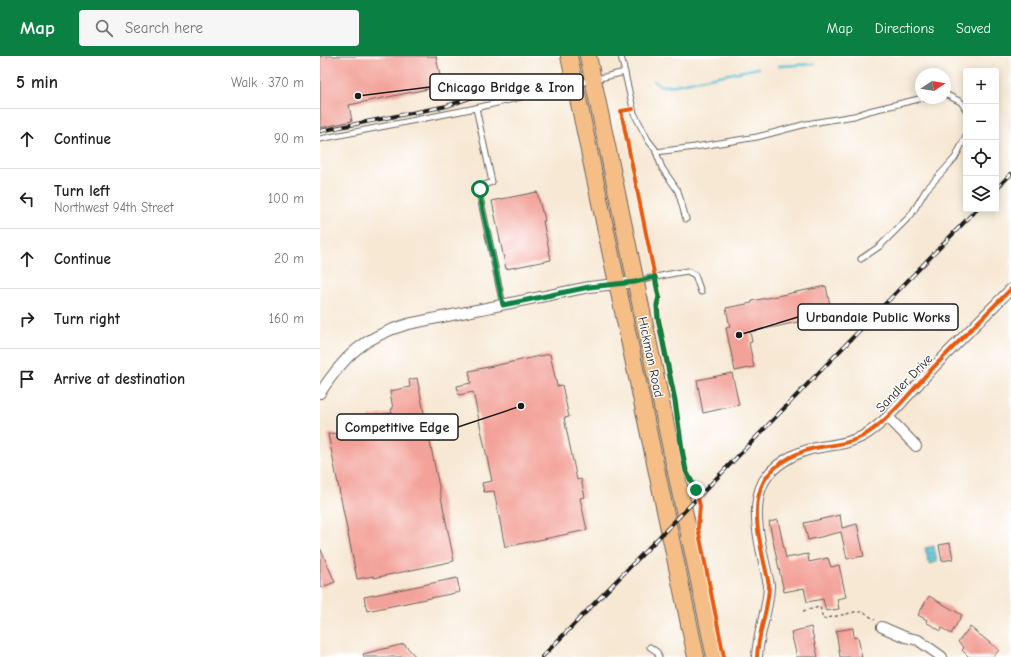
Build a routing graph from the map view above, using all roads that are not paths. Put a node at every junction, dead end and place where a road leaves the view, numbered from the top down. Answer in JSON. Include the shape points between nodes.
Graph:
{"nodes":[{"id":1,"x":569,"y":56,"type":"edge"},
{"id":2,"x":588,"y":56,"type":"edge"},
{"id":3,"x":621,"y":56,"type":"edge"},
{"id":4,"x":625,"y":72,"type":"junction"},
{"id":5,"x":593,"y":80,"type":"junction"},
{"id":6,"x":575,"y":84,"type":"junction"},
{"id":7,"x":951,"y":97,"type":"edge"},
{"id":8,"x":915,"y":100,"type":"edge"},
{"id":9,"x":963,"y":105,"type":"edge"},
{"id":10,"x":476,"y":108,"type":"junction"},
{"id":11,"x":320,"y":139,"type":"edge"},
{"id":12,"x":964,"y":140,"type":"edge"},
{"id":13,"x":656,"y":152,"type":"junction"},
{"id":14,"x":686,"y":219,"type":"dead end"},
{"id":15,"x":861,"y":259,"type":"dead end"},
{"id":16,"x":635,"y":282,"type":"junction"},
{"id":17,"x":617,"y":284,"type":"junction"},
{"id":18,"x":1011,"y":289,"type":"edge"},
{"id":19,"x":702,"y":292,"type":"dead end"},
{"id":20,"x":503,"y":305,"type":"junction"},
{"id":21,"x":320,"y":393,"type":"edge"},
{"id":22,"x":888,"y":417,"type":"junction"},
{"id":23,"x":916,"y":446,"type":"dead end"},
{"id":24,"x":882,"y":627,"type":"road end"},
{"id":25,"x":650,"y":647,"type":"dead end"},
{"id":26,"x":659,"y":657,"type":"edge"},
{"id":27,"x":696,"y":657,"type":"edge"},
{"id":28,"x":715,"y":657,"type":"edge"},
{"id":29,"x":757,"y":657,"type":"edge"},
{"id":30,"x":942,"y":657,"type":"edge"}],
"edges":[{"from":1,"to":6,"type":"main road","name":"Hickman Road"},
{"from":2,"to":5,"type":"main road","name":"Hickman Road"},
{"from":3,"to":4,"type":"lane"},
{"from":4,"to":5,"type":"lane"},
{"from":4,"to":13,"type":"lane","via":[[634,113]]},
{"from":5,"to":6,"type":"lane"},
{"from":5,"to":16,"type":"main road","name":"Hickman Road"},
{"from":6,"to":10,"type":"lane"},
{"from":6,"to":17,"type":"main road","name":"Hickman Road"},
{"from":7,"to":9,"type":"lane"},
{"from":8,"to":13,"type":"lane","via":[[756,137]]},
{"from":10,"to":11,"type":"lane"},
{"from":10,"to":20,"type":"lane","via":[[492,182],[482,186],[479,192]]},
{"from":12,"to":15,"type":"lane","via":[[955,158],[926,190],[911,215],[880,246]]},
{"from":13,"to":14,"type":"lane","via":[[662,168],[678,191]]},
{"from":16,"to":17,"type":"street"},
{"from":16,"to":19,"type":"lane","via":[[687,271],[694,275]]},
{"from":16,"to":28,"type":"main road","name":"Hickman Road"},
{"from":17,"to":20,"type":"street","via":[[589,287]]},
{"from":17,"to":27,"type":"main road","name":"Hickman Road"},
{"from":18,"to":22,"type":"street","name":"Sandler Drive"},
{"from":20,"to":21,"type":"street","via":[[408,324],[375,336],[349,355]]},
{"from":22,"to":23,"type":"street"},
{"from":22,"to":29,"type":"street","name":"Sandler Drive","via":[[863,436],[789,458],[764,481],[758,499],[756,518],[769,596],[758,640]]},
{"from":24,"to":30,"type":"street","via":[[918,640]]},
{"from":25,"to":26,"type":"lane"}]}
